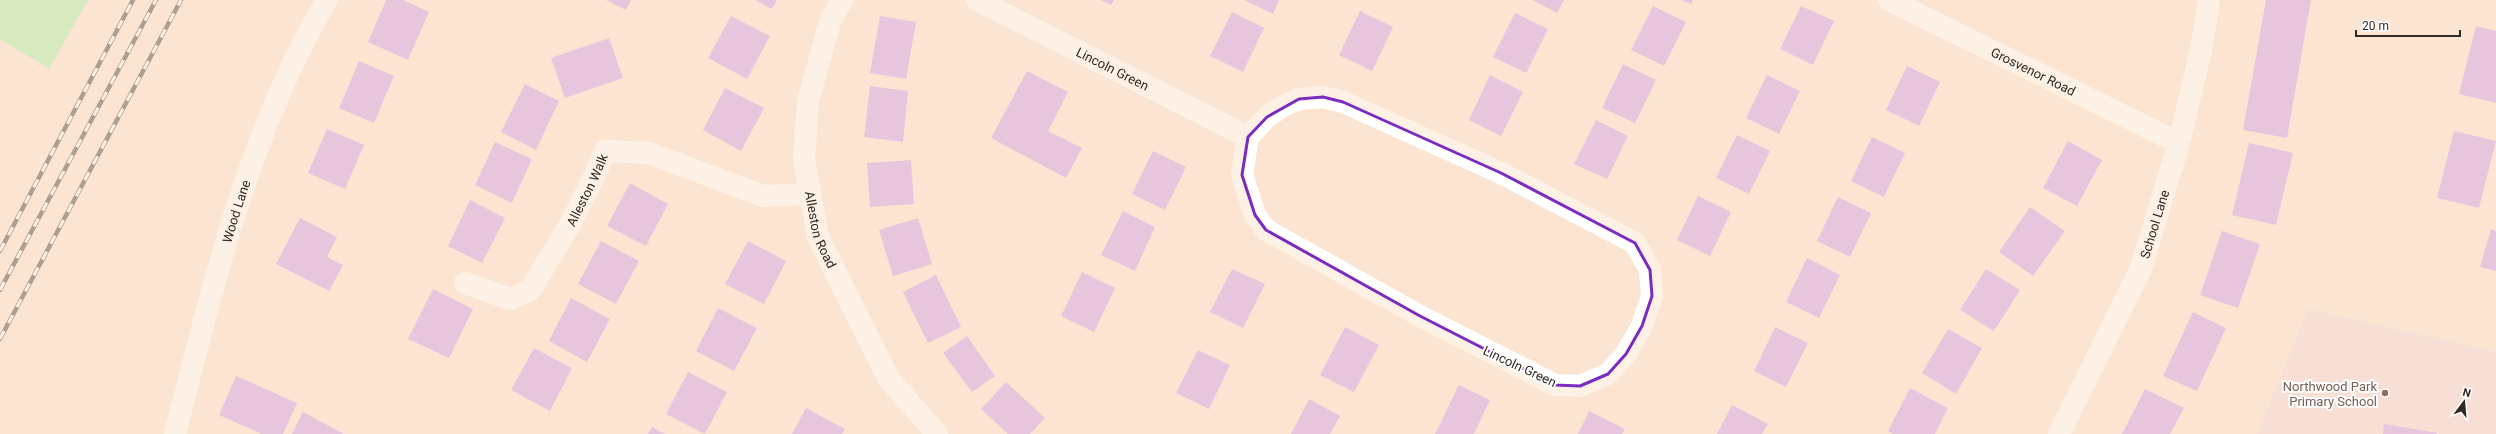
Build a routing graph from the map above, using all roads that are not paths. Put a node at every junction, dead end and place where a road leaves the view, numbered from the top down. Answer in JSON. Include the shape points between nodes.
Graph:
{"nodes":[{"id":1,"x":327,"y":0,"type":"edge"},
{"id":2,"x":842,"y":0,"type":"edge"},
{"id":3,"x":977,"y":0,"type":"edge"},
{"id":4,"x":1889,"y":0,"type":"edge"},
{"id":5,"x":2209,"y":0,"type":"edge"},
{"id":6,"x":1248,"y":137,"type":"junction"},
{"id":7,"x":2179,"y":142,"type":"junction"},
{"id":8,"x":810,"y":194,"type":"junction"},
{"id":9,"x":465,"y":283,"type":"dead end"},
{"id":10,"x":175,"y":434,"type":"edge"},
{"id":11,"x":937,"y":434,"type":"edge"},
{"id":12,"x":2059,"y":434,"type":"edge"}],
"edges":[{"from":1,"to":10,"type":"street","name":"Wood Lane","via":[[266,122],[248,170],[213,287]]},
{"from":2,"to":8,"type":"street","name":"Alleston Road","via":[[830,22],[808,100],[804,159]]},
{"from":3,"to":6,"type":"street","name":"Lincoln Green"},
{"from":4,"to":7,"type":"street","name":"Grosvenor Road"},
{"from":5,"to":7,"type":"street","name":"School Lane","via":[[2201,50]]},
{"from":6,"to":6,"type":"street","name":"Lincoln Green","via":[[1267,117],[1283,106],[1299,99],[1323,97],[1343,102],[1501,173],[1635,243],[1650,270],[1652,296],[1642,326],[1626,354],[1608,374],[1580,386],[1555,385],[1420,316],[1266,230],[1255,215],[1242,175]]},
{"from":7,"to":12,"type":"street","name":"School Lane","via":[[2141,268]]},
{"from":8,"to":9,"type":"street","name":"Alleston Walk","via":[[764,196],[649,153],[605,150],[571,223],[530,290],[511,299]]},
{"from":8,"to":11,"type":"street","name":"Alleston Road","via":[[818,237],[872,350],[888,378]]}]}
